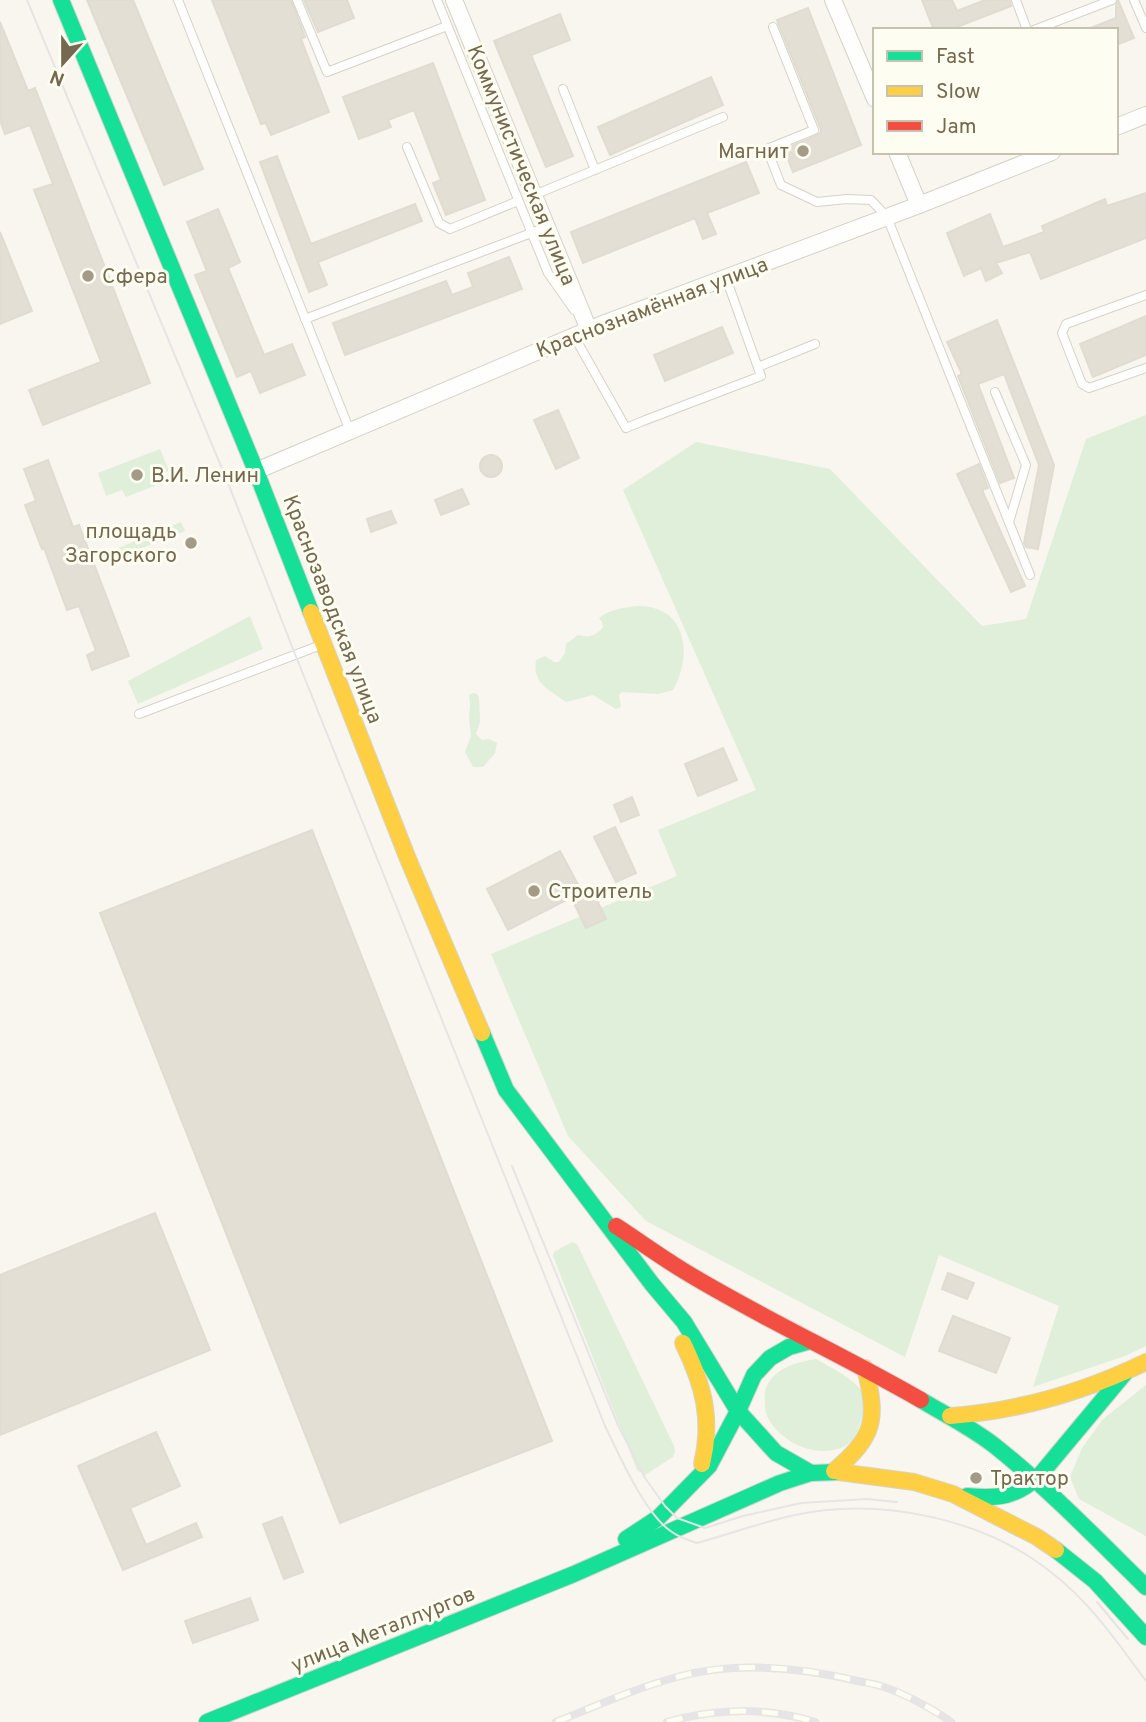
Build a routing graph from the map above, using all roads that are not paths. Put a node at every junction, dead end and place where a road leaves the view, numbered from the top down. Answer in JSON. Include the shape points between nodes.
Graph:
{"nodes":[{"id":1,"x":61,"y":0,"type":"edge"},
{"id":2,"x":178,"y":0,"type":"edge"},
{"id":3,"x":298,"y":0,"type":"edge"},
{"id":4,"x":437,"y":0,"type":"edge"},
{"id":5,"x":454,"y":0,"type":"edge"},
{"id":6,"x":833,"y":0,"type":"edge"},
{"id":7,"x":1016,"y":0,"type":"edge"},
{"id":8,"x":1112,"y":0,"type":"edge"},
{"id":9,"x":1134,"y":0,"type":"edge"},
{"id":10,"x":447,"y":26,"type":"junction"},
{"id":11,"x":773,"y":27,"type":"dead end"},
{"id":12,"x":1026,"y":28,"type":"edge"},
{"id":13,"x":1039,"y":28,"type":"edge"},
{"id":14,"x":1146,"y":28,"type":"edge"},
{"id":15,"x":563,"y":89,"type":"dead end"},
{"id":16,"x":873,"y":95,"type":"edge"},
{"id":17,"x":1146,"y":115,"type":"edge"},
{"id":18,"x":723,"y":117,"type":"dead end"},
{"id":19,"x":1118,"y":126,"type":"edge"},
{"id":20,"x":407,"y":147,"type":"dead end"},
{"id":21,"x":898,"y":154,"type":"edge"},
{"id":22,"x":1047,"y":154,"type":"edge"},
{"id":23,"x":595,"y":170,"type":"junction"},
{"id":24,"x":526,"y":198,"type":"junction"},
{"id":25,"x":919,"y":205,"type":"junction"},
{"id":26,"x":887,"y":217,"type":"junction"},
{"id":27,"x":539,"y":229,"type":"junction"},
{"id":28,"x":726,"y":278,"type":"junction"},
{"id":29,"x":1146,"y":295,"type":"edge"},
{"id":30,"x":305,"y":318,"type":"junction"},
{"id":31,"x":581,"y":333,"type":"junction"},
{"id":32,"x":816,"y":345,"type":"dead end"},
{"id":33,"x":758,"y":367,"type":"junction"},
{"id":34,"x":1146,"y":368,"type":"edge"},
{"id":35,"x":995,"y":392,"type":"dead end"},
{"id":36,"x":350,"y":431,"type":"junction"},
{"id":37,"x":256,"y":471,"type":"junction"},
{"id":38,"x":1009,"y":522,"type":"junction"},
{"id":39,"x":1030,"y":575,"type":"dead end"},
{"id":40,"x":324,"y":644,"type":"junction"},
{"id":41,"x":139,"y":714,"type":"dead end"},
{"id":42,"x":599,"y":1214,"type":"junction"},
{"id":43,"x":652,"y":1284,"type":"junction"},
{"id":44,"x":810,"y":1340,"type":"junction"},
{"id":45,"x":1146,"y":1362,"type":"edge"},
{"id":46,"x":865,"y":1368,"type":"junction"},
{"id":47,"x":1125,"y":1373,"type":"junction"},
{"id":48,"x":738,"y":1411,"type":"junction"},
{"id":49,"x":950,"y":1416,"type":"junction"},
{"id":50,"x":834,"y":1471,"type":"junction"},
{"id":51,"x":811,"y":1473,"type":"junction"},
{"id":52,"x":698,"y":1478,"type":"junction"},
{"id":53,"x":1036,"y":1481,"type":"junction"},
{"id":54,"x":953,"y":1494,"type":"junction"},
{"id":55,"x":574,"y":1574,"type":"junction"},
{"id":56,"x":1146,"y":1587,"type":"edge"},
{"id":57,"x":1146,"y":1637,"type":"edge"},
{"id":58,"x":207,"y":1722,"type":"edge"}],
"edges":[{"from":1,"to":37,"type":"main road","name":"Краснозаводская улица"},
{"from":2,"to":30,"type":"lane"},
{"from":3,"to":10,"type":"lane","via":[[327,72]]},
{"from":4,"to":10,"type":"lane"},
{"from":5,"to":24,"type":"street","name":"Коммунистическая улица"},
{"from":6,"to":16,"type":"street"},
{"from":7,"to":12,"type":"lane"},
{"from":8,"to":13,"type":"lane"},
{"from":9,"to":14,"type":"lane"},
{"from":10,"to":24,"type":"lane"},
{"from":11,"to":26,"type":"lane","via":[[814,130],[767,149],[781,185],[817,202],[871,200]]},
{"from":15,"to":23,"type":"lane"},
{"from":17,"to":19,"type":"street"},
{"from":18,"to":23,"type":"lane"},
{"from":20,"to":24,"type":"lane","via":[[439,223],[450,229]]},
{"from":21,"to":25,"type":"street"},
{"from":22,"to":25,"type":"street","name":"Краснознамённая улица"},
{"from":23,"to":24,"type":"lane"},
{"from":24,"to":27,"type":"street","name":"Коммунистическая улица"},
{"from":25,"to":26,"type":"street","name":"Краснознамённая улица"},
{"from":26,"to":28,"type":"street","name":"Краснознамённая улица"},
{"from":26,"to":38,"type":"lane"},
{"from":27,"to":30,"type":"lane"},
{"from":27,"to":31,"type":"street","name":"Коммунистическая улица"},
{"from":28,"to":31,"type":"street","name":"Краснознамённая улица"},
{"from":28,"to":33,"type":"lane"},
{"from":29,"to":34,"type":"lane","via":[[1066,324],[1062,333],[1082,384],[1089,388]]},
{"from":30,"to":36,"type":"lane"},
{"from":31,"to":33,"type":"lane","via":[[626,428],[761,376]]},
{"from":31,"to":36,"type":"street","name":"Краснознамённая улица"},
{"from":32,"to":33,"type":"lane"},
{"from":35,"to":38,"type":"lane","via":[[1026,465]]},
{"from":36,"to":37,"type":"street","name":"Краснознамённая улица"},
{"from":37,"to":40,"type":"main road","name":"Краснозаводская улица"},
{"from":38,"to":39,"type":"lane"},
{"from":40,"to":41,"type":"lane"},
{"from":40,"to":42,"type":"main road","name":"Краснозаводская улица","via":[[506,1090]]},
{"from":42,"to":43,"type":"main road","name":"Краснозаводская улица"},
{"from":42,"to":44,"type":"main road","via":[[684,1271]]},
{"from":43,"to":48,"type":"main road","via":[[684,1322]]},
{"from":43,"to":52,"type":"main road","via":[[692,1361],[706,1405],[707,1448]]},
{"from":44,"to":46,"type":"main road"},
{"from":44,"to":48,"type":"main road","via":[[770,1358],[754,1375]]},
{"from":45,"to":47,"type":"main road"},
{"from":46,"to":49,"type":"main road"},
{"from":46,"to":50,"type":"main road","via":[[871,1427],[855,1453]]},
{"from":47,"to":49,"type":"main road","via":[[1039,1403]]},
{"from":47,"to":53,"type":"main road"},
{"from":48,"to":51,"type":"main road","via":[[776,1453]]},
{"from":48,"to":52,"type":"main road"},
{"from":49,"to":53,"type":"main road"},
{"from":50,"to":51,"type":"main road"},
{"from":50,"to":54,"type":"main road","via":[[914,1482]]},
{"from":51,"to":55,"type":"main road","via":[[734,1502]]},
{"from":52,"to":55,"type":"main road","via":[[658,1518]]},
{"from":53,"to":54,"type":"main road","via":[[996,1499]]},
{"from":53,"to":56,"type":"main road"},
{"from":54,"to":57,"type":"main road","via":[[1037,1537],[1067,1558],[1095,1581]]},
{"from":55,"to":58,"type":"main road","name":"улица Металлургов"}]}
